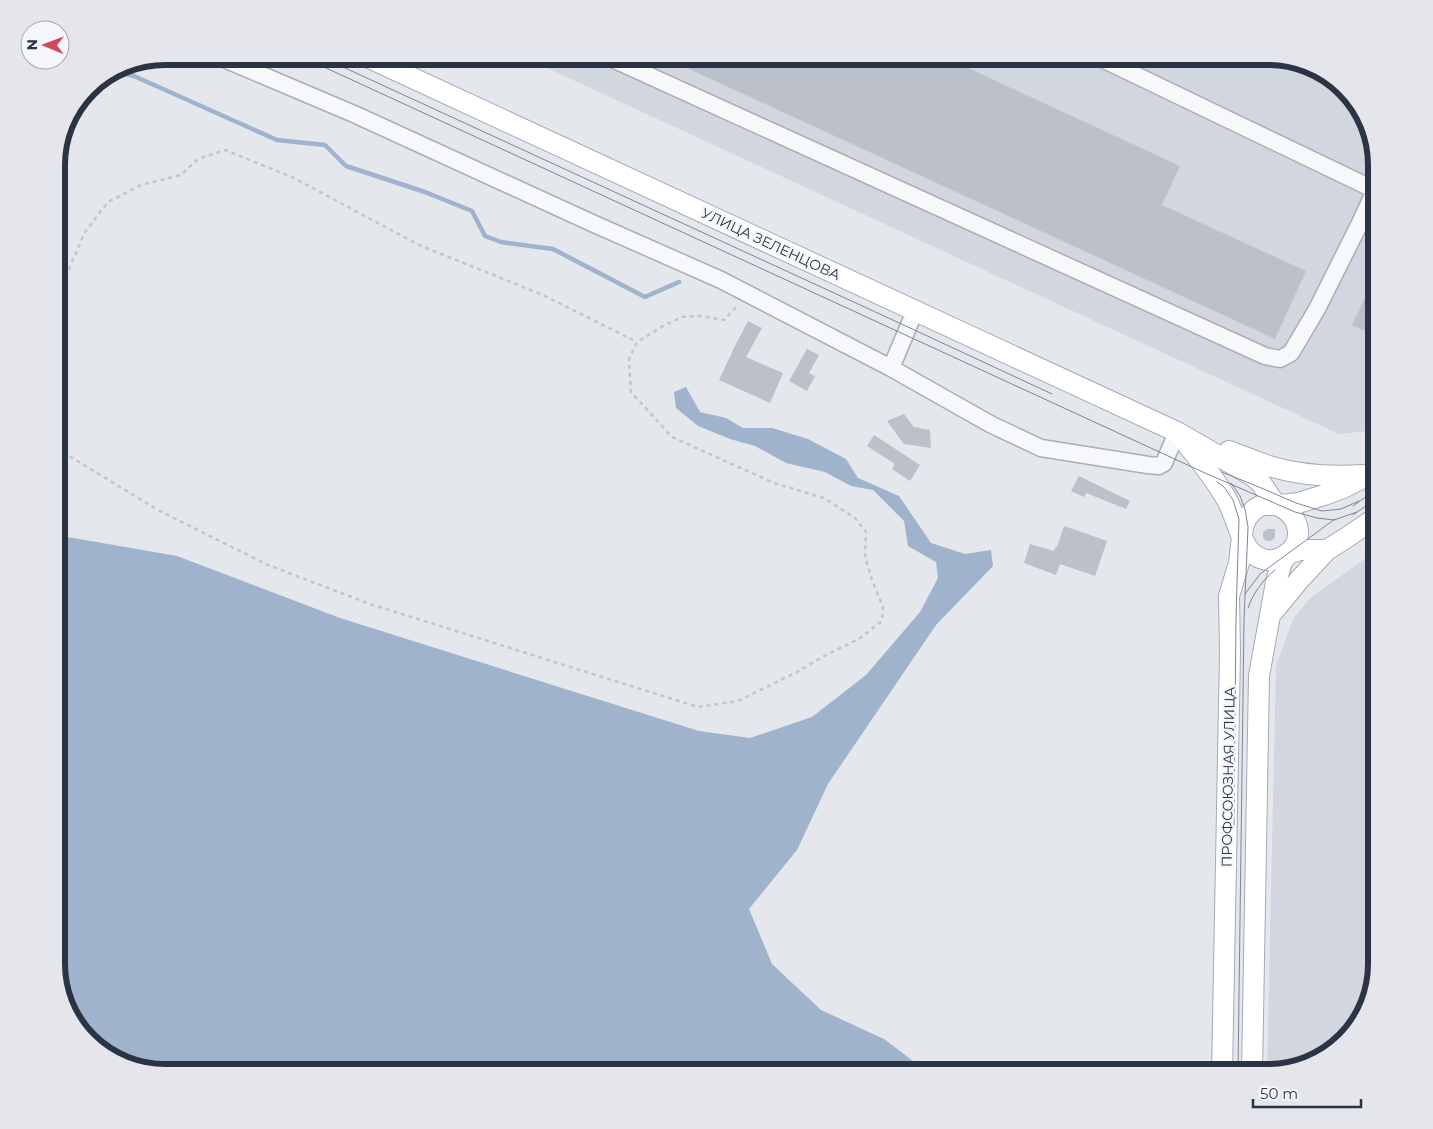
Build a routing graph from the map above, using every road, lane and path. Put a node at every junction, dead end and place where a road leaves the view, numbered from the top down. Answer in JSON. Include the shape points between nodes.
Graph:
{"nodes":[{"id":1,"x":238,"y":65,"type":"edge"},
{"id":2,"x":385,"y":65,"type":"edge"},
{"id":3,"x":626,"y":65,"type":"edge"},
{"id":4,"x":1115,"y":65,"type":"edge"},
{"id":5,"x":1368,"y":184,"type":"edge"},
{"id":6,"x":1368,"y":206,"type":"edge"},
{"id":7,"x":65,"y":278,"type":"edge"},
{"id":8,"x":749,"y":293,"type":"junction"},
{"id":9,"x":915,"y":311,"type":"junction"},
{"id":10,"x":636,"y":342,"type":"junction"},
{"id":11,"x":891,"y":368,"type":"junction"},
{"id":12,"x":1177,"y":432,"type":"junction"},
{"id":13,"x":65,"y":453,"type":"edge"},
{"id":14,"x":1368,"y":474,"type":"edge"},
{"id":15,"x":1368,"y":476,"type":"edge"},
{"id":16,"x":1279,"y":506,"type":"junction"},
{"id":17,"x":1368,"y":523,"type":"edge"},
{"id":18,"x":1242,"y":537,"type":"junction"},
{"id":19,"x":1327,"y":550,"type":"junction"},
{"id":20,"x":1287,"y":554,"type":"junction"},
{"id":21,"x":1269,"y":616,"type":"junction"},
{"id":22,"x":1222,"y":1064,"type":"edge"},
{"id":23,"x":1252,"y":1064,"type":"edge"}],
"edges":[{"from":1,"to":8,"type":"lane"},
{"from":2,"to":9,"type":"main road","name":"УЛИЦА ЗЕЛЕНЦОВА"},
{"from":3,"to":6,"type":"lane","via":[[1265,356],[1280,359],[1291,353],[1317,309]]},
{"from":4,"to":5,"type":"lane"},
{"from":7,"to":10,"type":"path","via":[[85,232],[108,202],[141,186],[181,175],[198,159],[225,150],[292,177],[420,245],[543,295]]},
{"from":8,"to":10,"type":"path","via":[[724,320],[682,317]]},
{"from":8,"to":11,"type":"lane"},
{"from":9,"to":11,"type":"lane"},
{"from":9,"to":12,"type":"main road","name":"УЛИЦА ЗЕЛЕНЦОВА"},
{"from":10,"to":13,"type":"path","via":[[628,360],[631,392],[672,437],[774,484],[824,498],[854,518],[866,532],[865,556],[883,607],[882,621],[859,639],[738,701],[698,707],[370,604],[259,560],[158,510]]},
{"from":11,"to":12,"type":"lane","via":[[992,425],[1042,448],[1159,466],[1164,463]]},
{"from":12,"to":14,"type":"main road","via":[[1286,470],[1321,475]]},
{"from":12,"to":16,"type":"main road","name":"УЛИЦА ЗЕЛЕНЦОВА","via":[[1253,476]]},
{"from":12,"to":18,"type":"main road","name":"УЛИЦА ЗЕЛЕНЦОВА","via":[[1218,485]]},
{"from":15,"to":16,"type":"main road","name":"ПРОФСОЮЗНАЯ УЛИЦА","via":[[1324,495]]},
{"from":16,"to":18,"type":"main road","name":"ПРОФСОЮЗНАЯ УЛИЦА","via":[[1265,505],[1251,512],[1245,519]]},
{"from":16,"to":20,"type":"main road","via":[[1292,515],[1297,526],[1297,539]]},
{"from":17,"to":19,"type":"main road"},
{"from":18,"to":20,"type":"main road","via":[[1255,556],[1266,560]]},
{"from":18,"to":22,"type":"main road","name":"ПРОФСОЮЗНАЯ УЛИЦА","via":[[1239,563],[1229,596]]},
{"from":19,"to":20,"type":"main road","via":[[1299,550]]},
{"from":19,"to":21,"type":"main road"},
{"from":20,"to":21,"type":"main road","name":"ПРОФСОЮЗНАЯ УЛИЦА","via":[[1280,568]]},
{"from":21,"to":23,"type":"main road","name":"ПРОФСОЮЗНАЯ УЛИЦА","via":[[1259,676]]}]}
